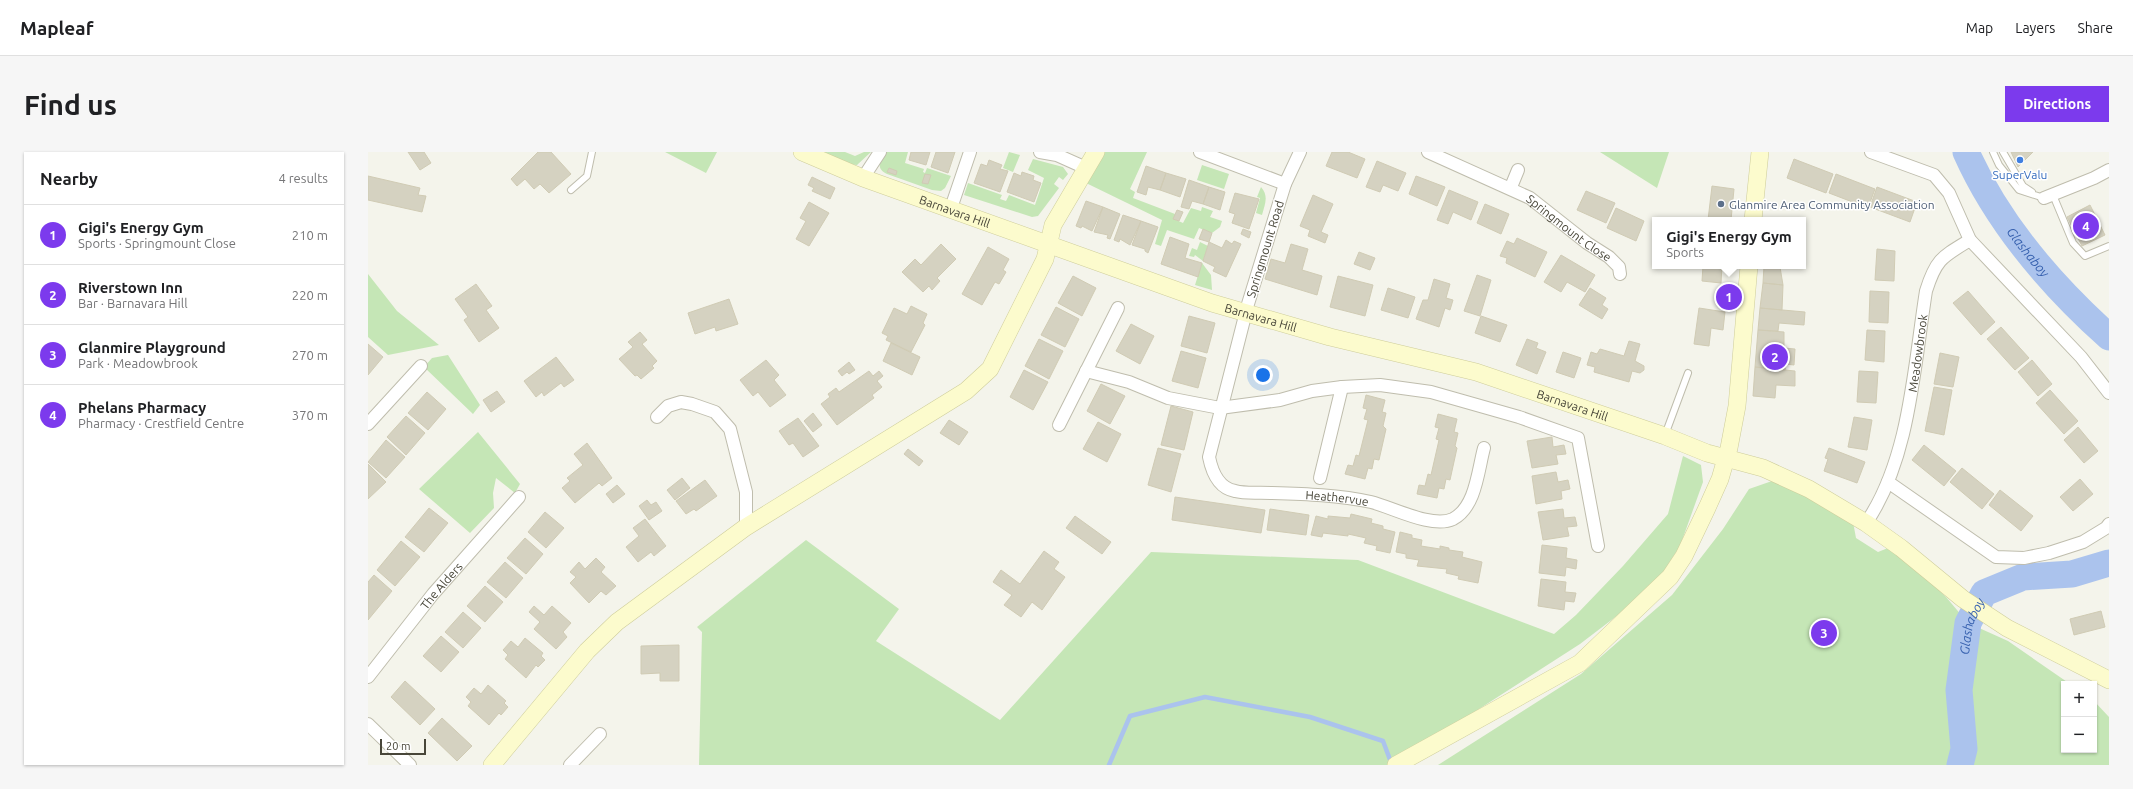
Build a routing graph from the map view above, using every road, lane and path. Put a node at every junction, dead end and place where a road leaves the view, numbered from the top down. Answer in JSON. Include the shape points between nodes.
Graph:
{"nodes":[{"id":1,"x":592,"y":152,"type":"edge"},
{"id":2,"x":802,"y":152,"type":"edge"},
{"id":3,"x":880,"y":152,"type":"edge"},
{"id":4,"x":970,"y":152,"type":"edge"},
{"id":5,"x":1040,"y":152,"type":"edge"},
{"id":6,"x":1096,"y":152,"type":"edge"},
{"id":7,"x":1200,"y":152,"type":"edge"},
{"id":8,"x":1300,"y":152,"type":"edge"},
{"id":9,"x":1428,"y":152,"type":"edge"},
{"id":10,"x":1760,"y":152,"type":"edge"},
{"id":11,"x":1872,"y":152,"type":"edge"},
{"id":12,"x":1993,"y":152,"type":"edge"},
{"id":13,"x":2003,"y":152,"type":"edge"},
{"id":14,"x":1086,"y":168,"type":"junction"},
{"id":15,"x":1518,"y":170,"type":"dead end"},
{"id":16,"x":2109,"y":170,"type":"edge"},
{"id":17,"x":864,"y":178,"type":"junction"},
{"id":18,"x":1285,"y":184,"type":"junction"},
{"id":19,"x":1511,"y":187,"type":"junction"},
{"id":20,"x":571,"y":190,"type":"dead end"},
{"id":21,"x":2048,"y":196,"type":"junction"},
{"id":22,"x":951,"y":208,"type":"junction"},
{"id":23,"x":1753,"y":217,"type":"edge"},
{"id":24,"x":1970,"y":240,"type":"junction"},
{"id":25,"x":1048,"y":245,"type":"junction"},
{"id":26,"x":2109,"y":246,"type":"edge"},
{"id":27,"x":1749,"y":269,"type":"edge"},
{"id":28,"x":1620,"y":274,"type":"dead end"},
{"id":29,"x":1118,"y":308,"type":"dead end"},
{"id":30,"x":1245,"y":314,"type":"junction"},
{"id":31,"x":420,"y":366,"type":"dead end"},
{"id":32,"x":1086,"y":371,"type":"junction"},
{"id":33,"x":1688,"y":373,"type":"dead end"},
{"id":34,"x":1342,"y":386,"type":"junction"},
{"id":35,"x":2109,"y":393,"type":"edge"},
{"id":36,"x":1220,"y":408,"type":"junction"},
{"id":37,"x":657,"y":417,"type":"dead end"},
{"id":38,"x":368,"y":424,"type":"edge"},
{"id":39,"x":1059,"y":425,"type":"dead end"},
{"id":40,"x":1665,"y":436,"type":"junction"},
{"id":41,"x":1484,"y":448,"type":"dead end"},
{"id":42,"x":1727,"y":459,"type":"junction"},
{"id":43,"x":1320,"y":478,"type":"dead end"},
{"id":44,"x":1888,"y":482,"type":"junction"},
{"id":45,"x":519,"y":497,"type":"dead end"},
{"id":46,"x":1866,"y":523,"type":"junction"},
{"id":47,"x":2109,"y":524,"type":"edge"},
{"id":48,"x":746,"y":526,"type":"junction"},
{"id":49,"x":1598,"y":546,"type":"dead end"},
{"id":50,"x":368,"y":677,"type":"edge"},
{"id":51,"x":2109,"y":680,"type":"edge"},
{"id":52,"x":368,"y":724,"type":"edge"},
{"id":53,"x":600,"y":734,"type":"dead end"},
{"id":54,"x":1397,"y":764,"type":"edge"},
{"id":55,"x":410,"y":765,"type":"edge"},
{"id":56,"x":492,"y":765,"type":"edge"},
{"id":57,"x":570,"y":765,"type":"edge"}],
"edges":[{"from":1,"to":20,"type":"lane","via":[[587,176]]},
{"from":2,"to":17,"type":"street","name":"Barnavara Hill"},
{"from":3,"to":17,"type":"street"},
{"from":4,"to":22,"type":"street"},
{"from":5,"to":14,"type":"street","via":[[1057,155]]},
{"from":6,"to":14,"type":"street"},
{"from":7,"to":18,"type":"street","name":"Springmount Road"},
{"from":8,"to":18,"type":"street","name":"Springmount Road"},
{"from":9,"to":19,"type":"street","name":"Springmount Close"},
{"from":10,"to":23,"type":"street"},
{"from":11,"to":24,"type":"street","via":[[1934,174],[1949,193]]},
{"from":12,"to":21,"type":"lane","via":[[1999,166],[2018,190]]},
{"from":13,"to":21,"type":"lane","via":[[2023,186]]},
{"from":14,"to":25,"type":"street","via":[[1052,225]]},
{"from":15,"to":19,"type":"street"},
{"from":16,"to":21,"type":"street"},
{"from":17,"to":22,"type":"street","name":"Barnavara Hill"},
{"from":18,"to":30,"type":"street","name":"Springmount Road"},
{"from":19,"to":28,"type":"street","name":"Springmount Close","via":[[1530,198],[1609,257],[1620,267]]},
{"from":21,"to":26,"type":"lane","via":[[2073,243],[2085,256]]},
{"from":22,"to":25,"type":"street","name":"Barnavara Hill"},
{"from":24,"to":35,"type":"street","via":[[2081,357]]},
{"from":24,"to":44,"type":"street","name":"Meadowbrook","via":[[1946,254],[1933,269],[1926,291],[1904,430]]},
{"from":25,"to":30,"type":"street","name":"Barnavara Hill"},
{"from":25,"to":48,"type":"street","via":[[1036,278],[990,369],[985,374],[966,391],[912,426]]},
{"from":27,"to":42,"type":"street","via":[[1738,406]]},
{"from":29,"to":32,"type":"street"},
{"from":30,"to":36,"type":"street","name":"Heathervue"},
{"from":30,"to":40,"type":"street","name":"Barnavara Hill","via":[[1476,372]]},
{"from":31,"to":38,"type":"street"},
{"from":32,"to":36,"type":"street","via":[[1129,382],[1168,398]]},
{"from":32,"to":39,"type":"street"},
{"from":33,"to":40,"type":"lane"},
{"from":34,"to":36,"type":"street","via":[[1280,400]]},
{"from":34,"to":43,"type":"street","name":"Heathervue"},
{"from":34,"to":49,"type":"street","via":[[1380,386],[1430,392],[1578,438]]},
{"from":36,"to":41,"type":"street","name":"Heathervue","via":[[1209,457],[1212,471],[1222,485],[1234,491],[1302,494],[1371,502],[1434,521],[1452,519],[1464,510],[1472,496]]},
{"from":37,"to":48,"type":"street","via":[[668,406],[681,402],[715,412],[730,429],[746,492]]},
{"from":40,"to":42,"type":"street","name":"Barnavara Hill"},
{"from":42,"to":46,"type":"street","name":"Barnavara Hill","via":[[1748,463],[1783,476]]},
{"from":42,"to":54,"type":"street","via":[[1696,533],[1670,577],[1580,663]]},
{"from":44,"to":46,"type":"street","name":"Meadowbrook"},
{"from":44,"to":47,"type":"street","via":[[1996,557],[2024,558],[2049,553],[2083,542]]},
{"from":45,"to":50,"type":"street","name":"The Alders","via":[[433,594]]},
{"from":46,"to":51,"type":"street","name":"Barnavara Hill","via":[[1963,599],[2007,628]]},
{"from":48,"to":56,"type":"street","via":[[600,636]]},
{"from":52,"to":55,"type":"street"},
{"from":53,"to":57,"type":"street"}]}
